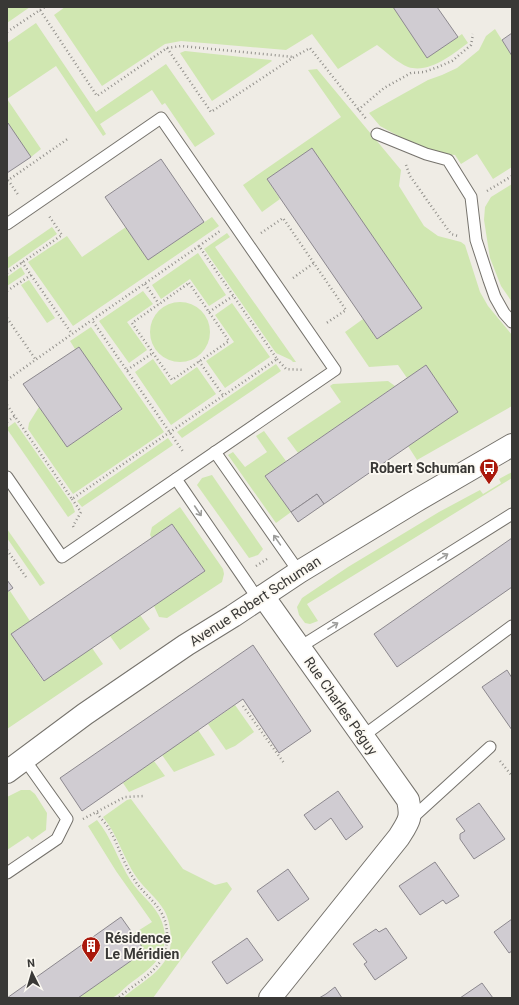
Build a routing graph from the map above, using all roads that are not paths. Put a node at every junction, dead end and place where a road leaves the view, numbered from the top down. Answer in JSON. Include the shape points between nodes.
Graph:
{"nodes":[{"id":1,"x":377,"y":134,"type":"dead end"},
{"id":2,"x":7,"y":224,"type":"edge"},
{"id":3,"x":512,"y":322,"type":"edge"},
{"id":4,"x":512,"y":444,"type":"edge"},
{"id":5,"x":214,"y":452,"type":"junction"},
{"id":6,"x":7,"y":476,"type":"edge"},
{"id":7,"x":176,"y":479,"type":"junction"},
{"id":8,"x":512,"y":514,"type":"edge"},
{"id":9,"x":299,"y":572,"type":"junction"},
{"id":10,"x":261,"y":598,"type":"junction"},
{"id":11,"x":512,"y":626,"type":"edge"},
{"id":12,"x":300,"y":647,"type":"junction"},
{"id":13,"x":363,"y":736,"type":"junction"},
{"id":14,"x":490,"y":746,"type":"dead end"},
{"id":15,"x":25,"y":760,"type":"junction"},
{"id":16,"x":7,"y":772,"type":"edge"},
{"id":17,"x":409,"y":820,"type":"junction"},
{"id":18,"x":7,"y":873,"type":"edge"},
{"id":19,"x":270,"y":998,"type":"edge"}],
"edges":[{"from":1,"to":3,"type":"lane","via":[[448,160],[471,197],[476,240],[488,280],[494,296]]},
{"from":2,"to":5,"type":"lane","via":[[161,118],[335,370]]},
{"from":4,"to":9,"type":"street","name":"Avenue Robert Schuman"},
{"from":5,"to":7,"type":"lane"},
{"from":9,"to":5,"type":"lane","one_way":true},
{"from":6,"to":7,"type":"lane","via":[[62,557]]},
{"from":7,"to":10,"type":"lane","one_way":true},
{"from":12,"to":8,"type":"lane","one_way":true},
{"from":9,"to":10,"type":"street","name":"Avenue Robert Schuman"},
{"from":10,"to":12,"type":"street","name":"Rue Charles Péguy"},
{"from":10,"to":15,"type":"street","name":"Avenue Robert Schuman","via":[[186,645],[85,714]]},
{"from":11,"to":13,"type":"lane"},
{"from":12,"to":13,"type":"street","name":"Rue Charles Péguy"},
{"from":13,"to":17,"type":"street","name":"Rue Charles Péguy","via":[[408,800]]},
{"from":14,"to":17,"type":"lane"},
{"from":15,"to":16,"type":"street","name":"Avenue Robert Schuman"},
{"from":15,"to":18,"type":"lane","via":[[67,819],[57,839]]},
{"from":17,"to":19,"type":"street","via":[[399,837]]}]}
